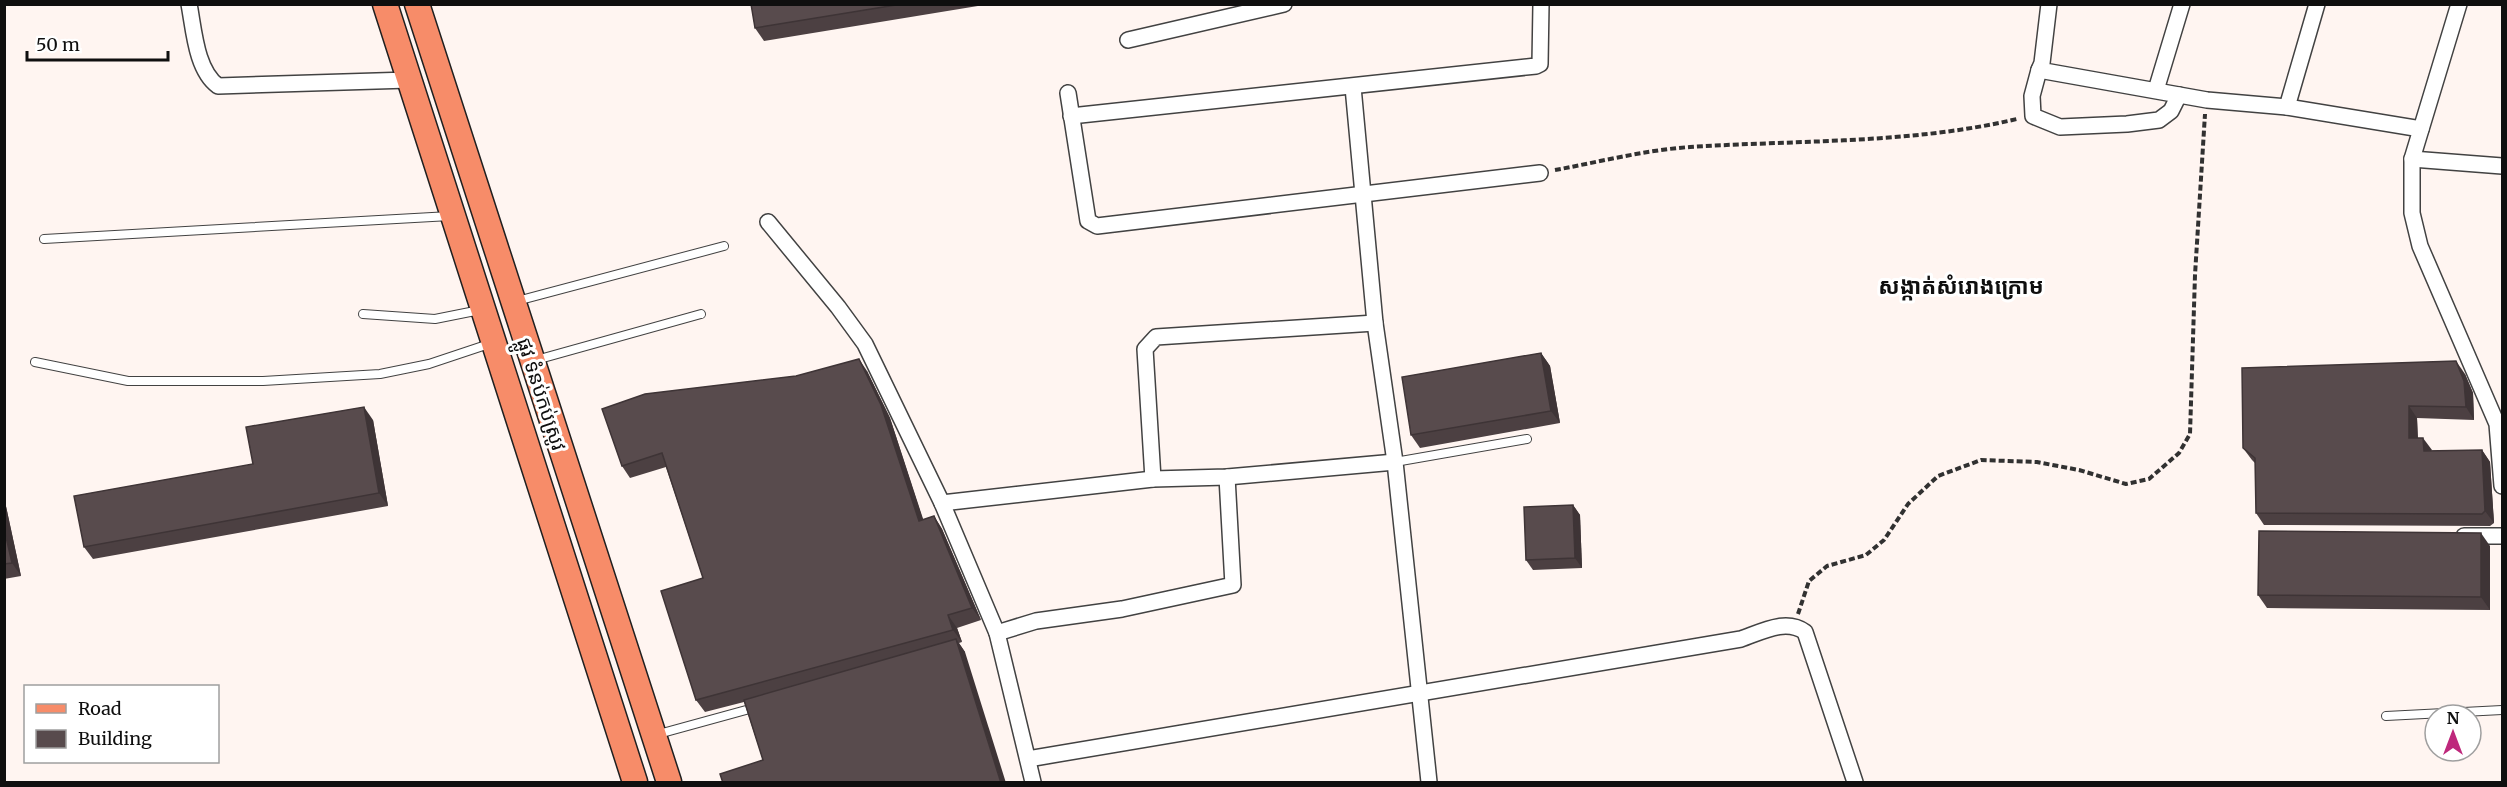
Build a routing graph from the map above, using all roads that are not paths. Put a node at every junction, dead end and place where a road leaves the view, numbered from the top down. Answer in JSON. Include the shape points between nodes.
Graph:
{"nodes":[{"id":1,"x":189,"y":4,"type":"edge"},
{"id":2,"x":385,"y":4,"type":"edge"},
{"id":3,"x":417,"y":4,"type":"edge"},
{"id":4,"x":1284,"y":4,"type":"edge"},
{"id":5,"x":1541,"y":4,"type":"edge"},
{"id":6,"x":2049,"y":4,"type":"edge"},
{"id":7,"x":2182,"y":4,"type":"edge"},
{"id":8,"x":2317,"y":4,"type":"edge"},
{"id":9,"x":2459,"y":4,"type":"edge"},
{"id":10,"x":1128,"y":40,"type":"dead end"},
{"id":11,"x":2039,"y":69,"type":"junction"},
{"id":12,"x":409,"y":80,"type":"junction"},
{"id":13,"x":1353,"y":87,"type":"junction"},
{"id":14,"x":2156,"y":90,"type":"junction"},
{"id":15,"x":1068,"y":93,"type":"dead end"},
{"id":16,"x":2179,"y":95,"type":"junction"},
{"id":17,"x":2288,"y":107,"type":"junction"},
{"id":18,"x":1071,"y":116,"type":"junction"},
{"id":19,"x":2421,"y":129,"type":"junction"},
{"id":20,"x":2412,"y":159,"type":"junction"},
{"id":21,"x":2502,"y":166,"type":"edge"},
{"id":22,"x":1540,"y":173,"type":"road end"},
{"id":23,"x":1365,"y":194,"type":"junction"},
{"id":24,"x":454,"y":216,"type":"junction"},
{"id":25,"x":768,"y":222,"type":"dead end"},
{"id":26,"x":44,"y":239,"type":"dead end"},
{"id":27,"x":724,"y":246,"type":"dead end"},
{"id":28,"x":512,"y":302,"type":"junction"},
{"id":29,"x":484,"y":309,"type":"junction"},
{"id":30,"x":363,"y":314,"type":"dead end"},
{"id":31,"x":701,"y":314,"type":"dead end"},
{"id":32,"x":1375,"y":323,"type":"junction"},
{"id":33,"x":495,"y":342,"type":"junction"},
{"id":34,"x":532,"y":361,"type":"junction"},
{"id":35,"x":35,"y":362,"type":"dead end"},
{"id":36,"x":2500,"y":424,"type":"edge"},
{"id":37,"x":1527,"y":439,"type":"dead end"},
{"id":38,"x":1395,"y":462,"type":"junction"},
{"id":39,"x":1227,"y":477,"type":"junction"},
{"id":40,"x":1153,"y":479,"type":"junction"},
{"id":41,"x":2502,"y":486,"type":"edge"},
{"id":42,"x":942,"y":503,"type":"junction"},
{"id":43,"x":2444,"y":536,"type":"edge"},
{"id":44,"x":2502,"y":536,"type":"edge"},
{"id":45,"x":997,"y":633,"type":"junction"},
{"id":46,"x":1421,"y":695,"type":"junction"},
{"id":47,"x":761,"y":706,"type":"edge"},
{"id":48,"x":2502,"y":710,"type":"edge"},
{"id":49,"x":2386,"y":716,"type":"dead end"},
{"id":50,"x":654,"y":735,"type":"junction"},
{"id":51,"x":1028,"y":759,"type":"junction"},
{"id":52,"x":635,"y":783,"type":"edge"},
{"id":53,"x":669,"y":783,"type":"edge"},
{"id":54,"x":1033,"y":783,"type":"edge"},
{"id":55,"x":1429,"y":783,"type":"edge"},
{"id":56,"x":1855,"y":783,"type":"edge"}],
"edges":[{"from":1,"to":12,"type":"street","via":[[200,54],[210,80],[218,86]]},
{"from":2,"to":12,"type":"main road","name":"ផ្លូវ ទំនប់កប់ស្រូវ"},
{"from":3,"to":28,"type":"main road","name":"ផ្លូវ ទំនប់កប់ស្រូវ"},
{"from":4,"to":10,"type":"street"},
{"from":5,"to":13,"type":"street","via":[[1540,64],[1536,66]]},
{"from":6,"to":11,"type":"street"},
{"from":7,"to":14,"type":"street"},
{"from":8,"to":17,"type":"street"},
{"from":9,"to":19,"type":"street"},
{"from":11,"to":14,"type":"street"},
{"from":11,"to":16,"type":"street","via":[[2032,96],[2033,116],[2060,127],[2159,120],[2171,111]]},
{"from":12,"to":24,"type":"main road","name":"ផ្លូវ ទំនប់កប់ស្រូវ"},
{"from":13,"to":18,"type":"street"},
{"from":13,"to":23,"type":"street"},
{"from":14,"to":16,"type":"street"},
{"from":15,"to":18,"type":"street"},
{"from":16,"to":17,"type":"street"},
{"from":17,"to":19,"type":"street"},
{"from":18,"to":23,"type":"street","via":[[1089,221],[1097,226]]},
{"from":19,"to":20,"type":"street"},
{"from":20,"to":21,"type":"street"},
{"from":20,"to":36,"type":"street","via":[[2412,213],[2420,246]]},
{"from":22,"to":23,"type":"street"},
{"from":23,"to":32,"type":"street"},
{"from":24,"to":26,"type":"lane"},
{"from":24,"to":29,"type":"main road","name":"ផ្លូវ ទំនប់កប់ស្រូវ"},
{"from":25,"to":42,"type":"street","via":[[865,344]]},
{"from":27,"to":28,"type":"lane"},
{"from":28,"to":34,"type":"main road","name":"ផ្លូវ ទំនប់កប់ស្រូវ"},
{"from":29,"to":30,"type":"lane","via":[[435,319]]},
{"from":29,"to":33,"type":"main road","name":"ផ្លូវ ទំនប់កប់ស្រូវ"},
{"from":31,"to":34,"type":"lane"},
{"from":32,"to":38,"type":"street"},
{"from":32,"to":40,"type":"street","via":[[1156,337],[1145,350]]},
{"from":33,"to":35,"type":"lane","via":[[429,364],[380,374],[263,381],[128,381]]},
{"from":33,"to":52,"type":"main road","name":"ផ្លូវ ទំនប់កប់ស្រូវ"},
{"from":34,"to":50,"type":"main road","name":"ផ្លូវ ទំនប់កប់ស្រូវ"},
{"from":36,"to":41,"type":"street"},
{"from":37,"to":38,"type":"lane"},
{"from":38,"to":39,"type":"street"},
{"from":38,"to":46,"type":"street"},
{"from":39,"to":40,"type":"street"},
{"from":39,"to":45,"type":"street","via":[[1233,585],[1122,609],[1036,621]]},
{"from":40,"to":42,"type":"street"},
{"from":42,"to":45,"type":"street"},
{"from":43,"to":44,"type":"street"},
{"from":45,"to":51,"type":"street"},
{"from":46,"to":51,"type":"street"},
{"from":46,"to":55,"type":"street"},
{"from":46,"to":56,"type":"street","via":[[1741,639],[1785,625],[1797,626],[1805,632]]},
{"from":47,"to":50,"type":"lane"},
{"from":48,"to":49,"type":"lane"},
{"from":50,"to":53,"type":"main road","name":"ផ្លូវ ទំនប់កប់ស្រូវ"},
{"from":51,"to":54,"type":"street"}]}
